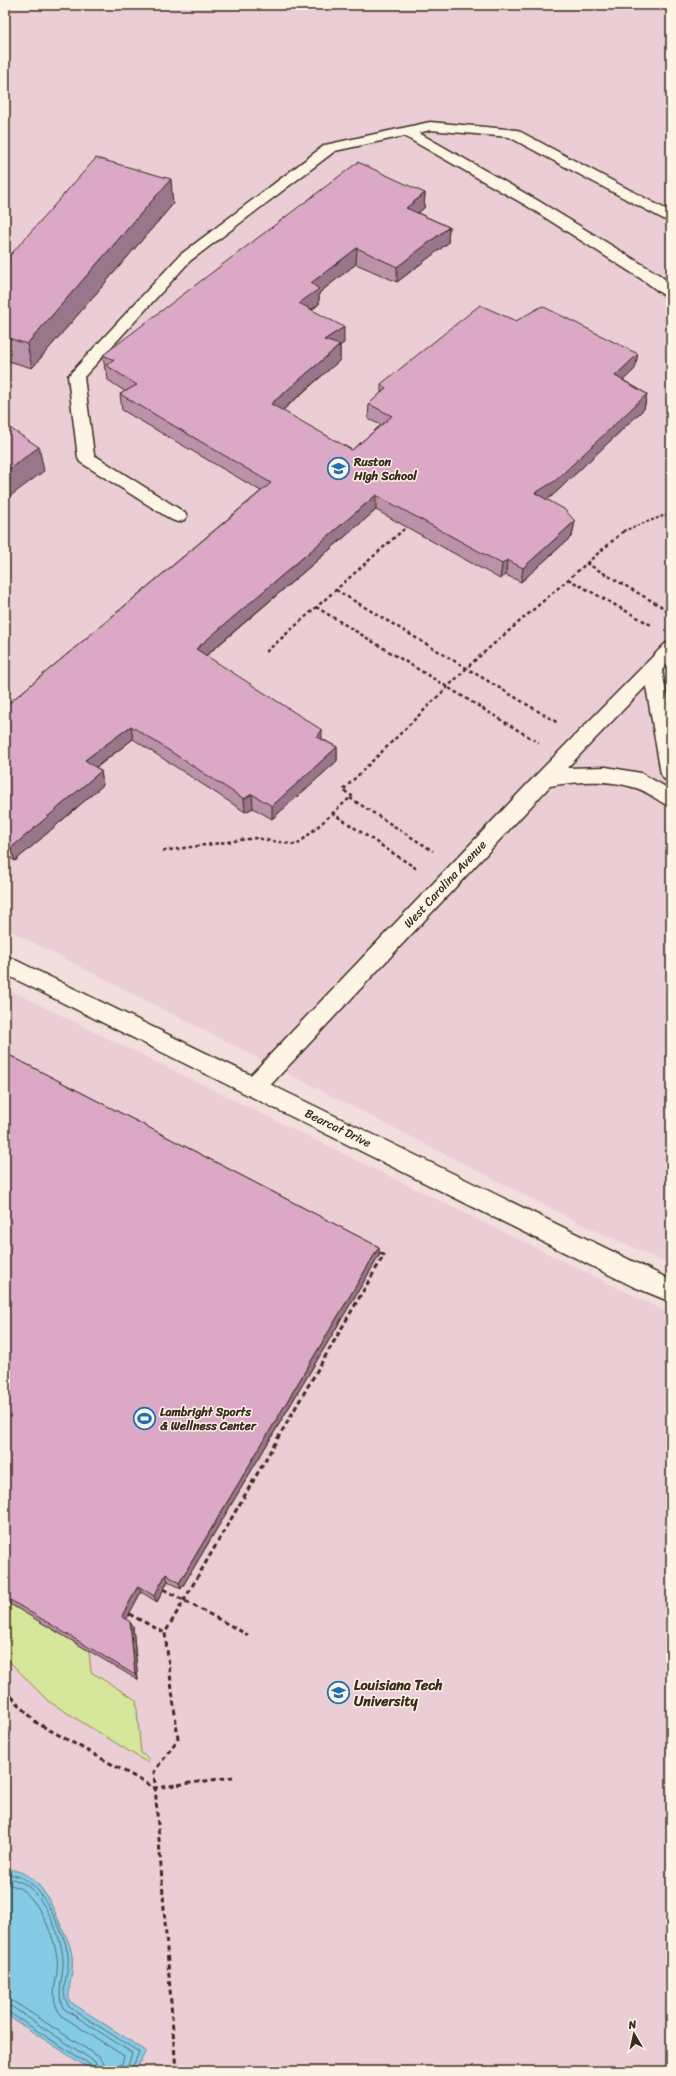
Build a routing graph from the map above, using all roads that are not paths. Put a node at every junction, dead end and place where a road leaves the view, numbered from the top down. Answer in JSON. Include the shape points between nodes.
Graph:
{"nodes":[{"id":1,"x":406,"y":131,"type":"junction"},
{"id":2,"x":671,"y":218,"type":"edge"},
{"id":3,"x":671,"y":292,"type":"edge"},
{"id":4,"x":178,"y":516,"type":"dead end"},
{"id":5,"x":671,"y":648,"type":"edge"},
{"id":6,"x":652,"y":668,"type":"junction"},
{"id":7,"x":671,"y":774,"type":"edge"},
{"id":8,"x":544,"y":779,"type":"junction"},
{"id":9,"x":671,"y":799,"type":"edge"},
{"id":10,"x":5,"y":964,"type":"edge"},
{"id":11,"x":255,"y":1086,"type":"junction"},
{"id":12,"x":671,"y":1291,"type":"edge"}],
"edges":[{"from":1,"to":2,"type":"lane","via":[[430,126],[512,133]]},
{"from":1,"to":3,"type":"lane","via":[[532,203]]},
{"from":1,"to":4,"type":"lane","via":[[330,148],[185,258],[76,376],[86,458]]},
{"from":5,"to":6,"type":"lane","name":"West Carolina Avenue"},
{"from":6,"to":7,"type":"lane"},
{"from":6,"to":8,"type":"lane","name":"West Carolina Avenue"},
{"from":8,"to":9,"type":"lane","via":[[575,774],[606,774],[641,781]]},
{"from":8,"to":11,"type":"lane","name":"West Carolina Avenue"},
{"from":10,"to":11,"type":"street","name":"Bearcat Drive"},
{"from":11,"to":12,"type":"street","name":"Bearcat Drive","via":[[640,1278]]}]}
